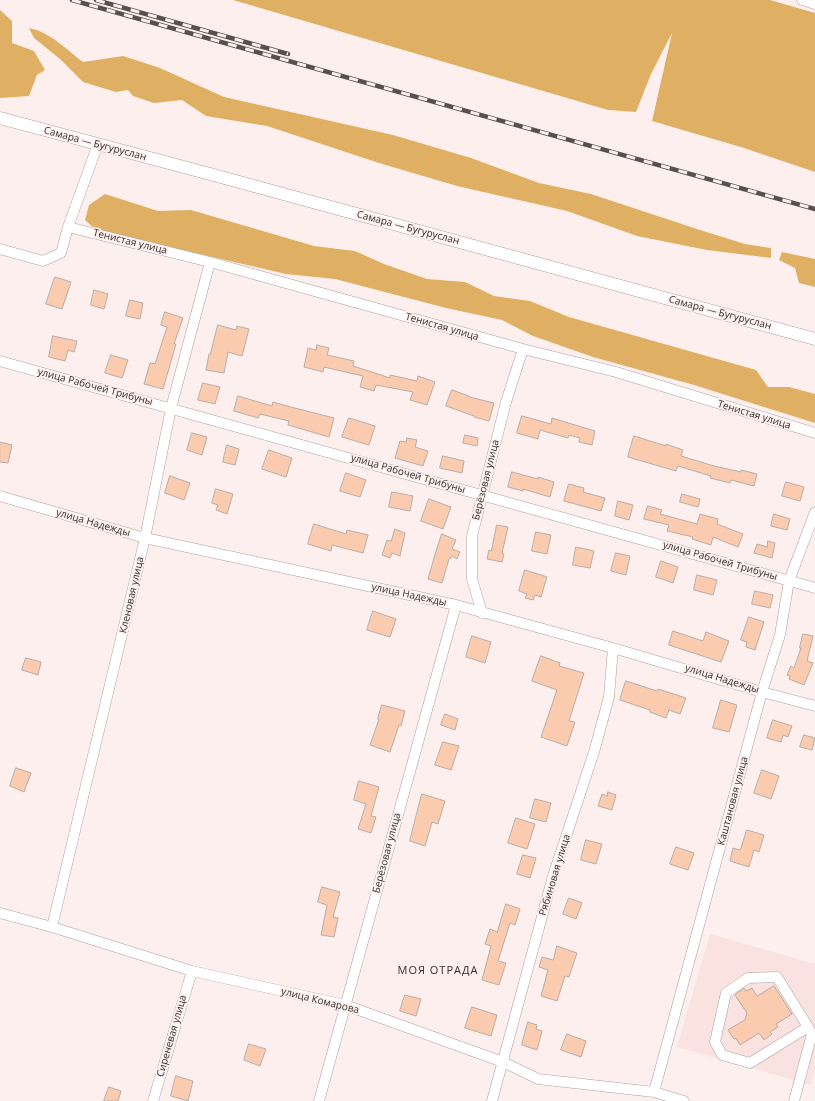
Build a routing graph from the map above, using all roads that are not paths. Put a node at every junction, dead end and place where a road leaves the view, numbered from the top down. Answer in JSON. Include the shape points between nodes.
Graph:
{"nodes":[{"id":1,"x":802,"y":0,"type":"edge"},
{"id":2,"x":815,"y":4,"type":"edge"},
{"id":3,"x":0,"y":118,"type":"edge"},
{"id":4,"x":98,"y":144,"type":"junction"},
{"id":5,"x":68,"y":227,"type":"junction"},
{"id":6,"x":0,"y":249,"type":"edge"},
{"id":7,"x":210,"y":262,"type":"junction"},
{"id":8,"x":815,"y":339,"type":"edge"},
{"id":9,"x":523,"y":349,"type":"junction"},
{"id":10,"x":0,"y":360,"type":"edge"},
{"id":11,"x":172,"y":408,"type":"junction"},
{"id":12,"x":815,"y":433,"type":"edge"},
{"id":13,"x":482,"y":495,"type":"junction"},
{"id":14,"x":0,"y":496,"type":"edge"},
{"id":15,"x":815,"y":512,"type":"edge"},
{"id":16,"x":145,"y":538,"type":"junction"},
{"id":17,"x":789,"y":581,"type":"junction"},
{"id":18,"x":815,"y":588,"type":"edge"},
{"id":19,"x":456,"y":605,"type":"junction"},
{"id":20,"x":482,"y":613,"type":"junction"},
{"id":21,"x":612,"y":648,"type":"junction"},
{"id":22,"x":762,"y":692,"type":"junction"},
{"id":23,"x":815,"y":706,"type":"edge"},
{"id":24,"x":0,"y":913,"type":"edge"},
{"id":25,"x":52,"y":928,"type":"junction"},
{"id":26,"x":192,"y":971,"type":"junction"},
{"id":27,"x":345,"y":1005,"type":"junction"},
{"id":28,"x":808,"y":1027,"type":"junction"},
{"id":29,"x":503,"y":1062,"type":"junction"},
{"id":30,"x":654,"y":1092,"type":"junction"},
{"id":31,"x":153,"y":1101,"type":"edge"},
{"id":32,"x":319,"y":1101,"type":"edge"},
{"id":33,"x":492,"y":1101,"type":"edge"},
{"id":34,"x":684,"y":1101,"type":"edge"},
{"id":35,"x":794,"y":1101,"type":"edge"}],
"edges":[{"from":1,"to":2,"type":"street"},
{"from":3,"to":4,"type":"main road","name":"Самара — Бугуруслан"},
{"from":4,"to":5,"type":"street"},
{"from":4,"to":8,"type":"main road","name":"Самара — Бугуруслан"},
{"from":5,"to":6,"type":"street","via":[[61,253],[43,261]]},
{"from":5,"to":7,"type":"street","name":"Тенистая улица"},
{"from":7,"to":9,"type":"street","name":"Тенистая улица"},
{"from":7,"to":11,"type":"street","name":"Кленовая улица"},
{"from":9,"to":12,"type":"street","name":"Тенистая улица","via":[[616,372]]},
{"from":9,"to":13,"type":"street","name":"Берёзовая улица","via":[[506,402]]},
{"from":10,"to":11,"type":"street","name":"улица Рабочей Трибуны"},
{"from":11,"to":13,"type":"street","name":"улица Рабочей Трибуны"},
{"from":11,"to":16,"type":"street","name":"Кленовая улица"},
{"from":13,"to":17,"type":"street","name":"улица Рабочей Трибуны"},
{"from":13,"to":20,"type":"street","name":"Берёзовая улица","via":[[472,536],[472,578]]},
{"from":14,"to":16,"type":"street","name":"улица Надежды"},
{"from":15,"to":17,"type":"street","name":"Каштановая улица"},
{"from":16,"to":19,"type":"street","name":"улица Надежды"},
{"from":16,"to":25,"type":"street","name":"Кленовая улица"},
{"from":17,"to":18,"type":"street","name":"улица Рабочей Трибуны"},
{"from":17,"to":22,"type":"street","name":"Каштановая улица","via":[[780,635]]},
{"from":19,"to":20,"type":"street","name":"улица Надежды"},
{"from":19,"to":27,"type":"street","name":"Берёзовая улица"},
{"from":20,"to":21,"type":"street","name":"улица Надежды"},
{"from":21,"to":22,"type":"street","name":"улица Надежды"},
{"from":21,"to":29,"type":"street","name":"Рябиновая улица","via":[[609,697],[594,752],[553,876]]},
{"from":22,"to":23,"type":"street","name":"улица Надежды"},
{"from":22,"to":30,"type":"street","name":"Каштановая улица"},
{"from":24,"to":25,"type":"street","name":"улица Комарова"},
{"from":25,"to":26,"type":"street","name":"улица Комарова"},
{"from":26,"to":27,"type":"street","name":"улица Комарова"},
{"from":26,"to":31,"type":"street","name":"Сиреневая улица"},
{"from":27,"to":29,"type":"street","name":"улица Комарова"},
{"from":27,"to":32,"type":"street","name":"Берёзовая улица"},
{"from":28,"to":28,"type":"street","via":[[778,977],[748,978],[726,993],[715,1042],[722,1055],[750,1063]]},
{"from":28,"to":35,"type":"street","via":[[812,1034]]},
{"from":29,"to":30,"type":"street","name":"улица Комарова","via":[[538,1078]]},
{"from":29,"to":33,"type":"street","name":"Рябиновая улица"},
{"from":30,"to":34,"type":"street","name":"улица Комарова"}]}
